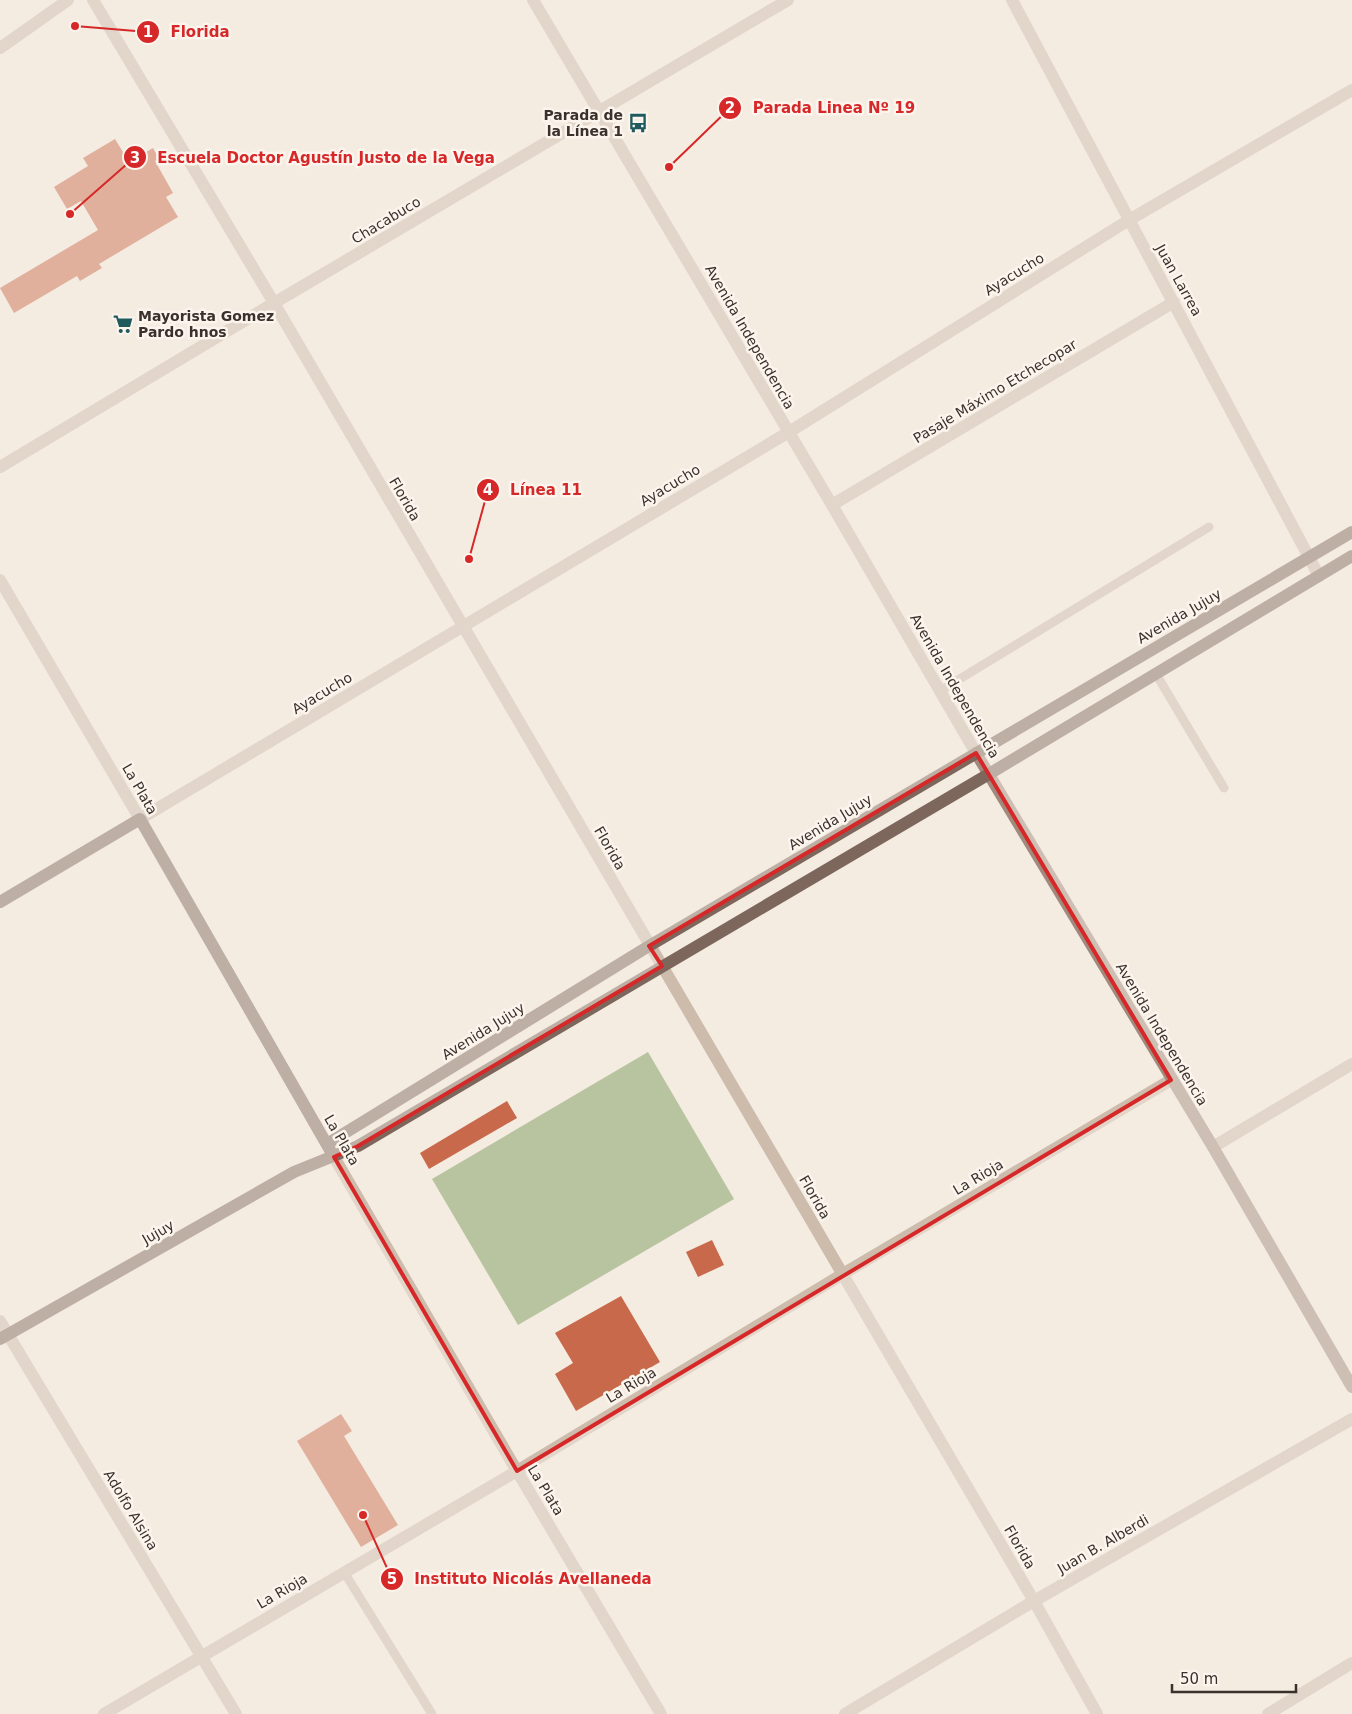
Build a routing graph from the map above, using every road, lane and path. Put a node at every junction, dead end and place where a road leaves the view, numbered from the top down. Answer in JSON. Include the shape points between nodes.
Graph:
{"nodes":[{"id":1,"x":68,"y":0,"type":"edge"},
{"id":2,"x":93,"y":0,"type":"edge"},
{"id":3,"x":533,"y":0,"type":"edge"},
{"id":4,"x":788,"y":0,"type":"edge"},
{"id":5,"x":1012,"y":0,"type":"edge"},
{"id":6,"x":0,"y":48,"type":"edge"},
{"id":7,"x":1352,"y":90,"type":"edge"},
{"id":8,"x":599,"y":110,"type":"junction"},
{"id":9,"x":1129,"y":220,"type":"junction"},
{"id":10,"x":1174,"y":302,"type":"junction"},
{"id":11,"x":274,"y":303,"type":"junction"},
{"id":12,"x":789,"y":432,"type":"junction"},
{"id":13,"x":0,"y":467,"type":"edge"},
{"id":14,"x":832,"y":505,"type":"junction"},
{"id":15,"x":1209,"y":527,"type":"dead end"},
{"id":16,"x":1352,"y":532,"type":"edge"},
{"id":17,"x":1352,"y":556,"type":"edge"},
{"id":18,"x":1310,"y":557,"type":"junction"},
{"id":19,"x":1319,"y":576,"type":"junction"},
{"id":20,"x":0,"y":580,"type":"edge"},
{"id":21,"x":462,"y":626,"type":"junction"},
{"id":22,"x":1156,"y":674,"type":"junction"},
{"id":23,"x":940,"y":691,"type":"junction"},
{"id":24,"x":976,"y":752,"type":"junction"},
{"id":25,"x":989,"y":774,"type":"junction"},
{"id":26,"x":1224,"y":788,"type":"dead end"},
{"id":27,"x":140,"y":819,"type":"junction"},
{"id":28,"x":0,"y":902,"type":"edge"},
{"id":29,"x":649,"y":946,"type":"junction"},
{"id":30,"x":662,"y":966,"type":"junction"},
{"id":31,"x":1352,"y":1064,"type":"edge"},
{"id":32,"x":1171,"y":1080,"type":"junction"},
{"id":33,"x":327,"y":1144,"type":"junction"},
{"id":34,"x":1213,"y":1147,"type":"junction"},
{"id":35,"x":334,"y":1157,"type":"junction"},
{"id":36,"x":843,"y":1274,"type":"junction"},
{"id":37,"x":0,"y":1321,"type":"edge"},
{"id":38,"x":4,"y":1337,"type":"edge"},
{"id":39,"x":1352,"y":1388,"type":"edge"},
{"id":40,"x":1352,"y":1420,"type":"edge"},
{"id":41,"x":517,"y":1471,"type":"junction"},
{"id":42,"x":344,"y":1572,"type":"junction"},
{"id":43,"x":1034,"y":1601,"type":"junction"},
{"id":44,"x":202,"y":1656,"type":"junction"},
{"id":45,"x":1352,"y":1663,"type":"edge"},
{"id":46,"x":104,"y":1714,"type":"edge"},
{"id":47,"x":236,"y":1714,"type":"edge"},
{"id":48,"x":432,"y":1714,"type":"edge"},
{"id":49,"x":661,"y":1714,"type":"edge"},
{"id":50,"x":845,"y":1714,"type":"edge"},
{"id":51,"x":1097,"y":1714,"type":"edge"},
{"id":52,"x":1268,"y":1714,"type":"edge"}],
"edges":[{"from":1,"to":6,"type":"street"},
{"from":2,"to":11,"type":"street","name":"Florida"},
{"from":3,"to":8,"type":"street","name":"Avenida Independencia"},
{"from":4,"to":8,"type":"street","name":"Chacabuco"},
{"from":5,"to":9,"type":"street","name":"Juan Larrea"},
{"from":7,"to":9,"type":"street","name":"Ayacucho"},
{"from":8,"to":11,"type":"street","name":"Chacabuco"},
{"from":8,"to":12,"type":"street","name":"Avenida Independencia"},
{"from":9,"to":10,"type":"street","name":"Juan Larrea"},
{"from":9,"to":12,"type":"street","name":"Ayacucho"},
{"from":10,"to":14,"type":"street","name":"Pasaje Máximo Etchecopar"},
{"from":10,"to":18,"type":"street","name":"Juan Larrea"},
{"from":11,"to":13,"type":"street","name":"Chacabuco"},
{"from":11,"to":21,"type":"street","name":"Florida"},
{"from":12,"to":14,"type":"street","name":"Avenida Independencia"},
{"from":12,"to":21,"type":"street","name":"Ayacucho"},
{"from":14,"to":23,"type":"street","name":"Avenida Independencia"},
{"from":15,"to":23,"type":"lane"},
{"from":16,"to":18,"type":"main road","name":"Avenida Jujuy"},
{"from":17,"to":19,"type":"main road"},
{"from":18,"to":19,"type":"street","name":"Juan Larrea"},
{"from":18,"to":24,"type":"main road","name":"Avenida Jujuy"},
{"from":19,"to":22,"type":"main road"},
{"from":20,"to":27,"type":"street","name":"La Plata"},
{"from":21,"to":27,"type":"street","name":"Ayacucho"},
{"from":21,"to":29,"type":"street","name":"Florida"},
{"from":22,"to":25,"type":"main road"},
{"from":22,"to":26,"type":"lane"},
{"from":23,"to":24,"type":"street","name":"Avenida Independencia"},
{"from":24,"to":25,"type":"main road","name":"Avenida Independencia"},
{"from":24,"to":29,"type":"main road","name":"Avenida Jujuy"},
{"from":25,"to":30,"type":"main road"},
{"from":25,"to":32,"type":"main road","name":"Avenida Independencia"},
{"from":27,"to":28,"type":"main road","name":"Ayacucho"},
{"from":27,"to":33,"type":"main road","name":"La Plata"},
{"from":29,"to":30,"type":"street","name":"Florida"},
{"from":29,"to":33,"type":"main road","name":"Avenida Jujuy"},
{"from":30,"to":35,"type":"main road","via":[[358,1146]]},
{"from":30,"to":36,"type":"street","name":"Florida"},
{"from":31,"to":34,"type":"street"},
{"from":32,"to":34,"type":"main road","name":"Avenida Independencia"},
{"from":32,"to":36,"type":"street","name":"La Rioja"},
{"from":33,"to":35,"type":"main road","name":"La Plata"},
{"from":34,"to":39,"type":"main road","name":"Avenida Independencia"},
{"from":35,"to":38,"type":"main road","name":"Jujuy","via":[[294,1172]]},
{"from":35,"to":41,"type":"street","name":"La Plata"},
{"from":36,"to":41,"type":"street","name":"La Rioja"},
{"from":36,"to":43,"type":"street","name":"Florida"},
{"from":37,"to":38,"type":"street","name":"Adolfo Alsina"},
{"from":38,"to":44,"type":"street","name":"Adolfo Alsina"},
{"from":40,"to":43,"type":"street","name":"Juan B. Alberdi"},
{"from":41,"to":42,"type":"street","name":"La Rioja"},
{"from":41,"to":49,"type":"street","name":"La Plata"},
{"from":42,"to":44,"type":"street","name":"La Rioja"},
{"from":42,"to":48,"type":"lane"},
{"from":43,"to":50,"type":"street","name":"Juan B. Alberdi"},
{"from":43,"to":51,"type":"street","name":"Florida"},
{"from":44,"to":46,"type":"street","name":"La Rioja"},
{"from":44,"to":47,"type":"street","name":"Adolfo Alsina"},
{"from":45,"to":52,"type":"street"}]}
